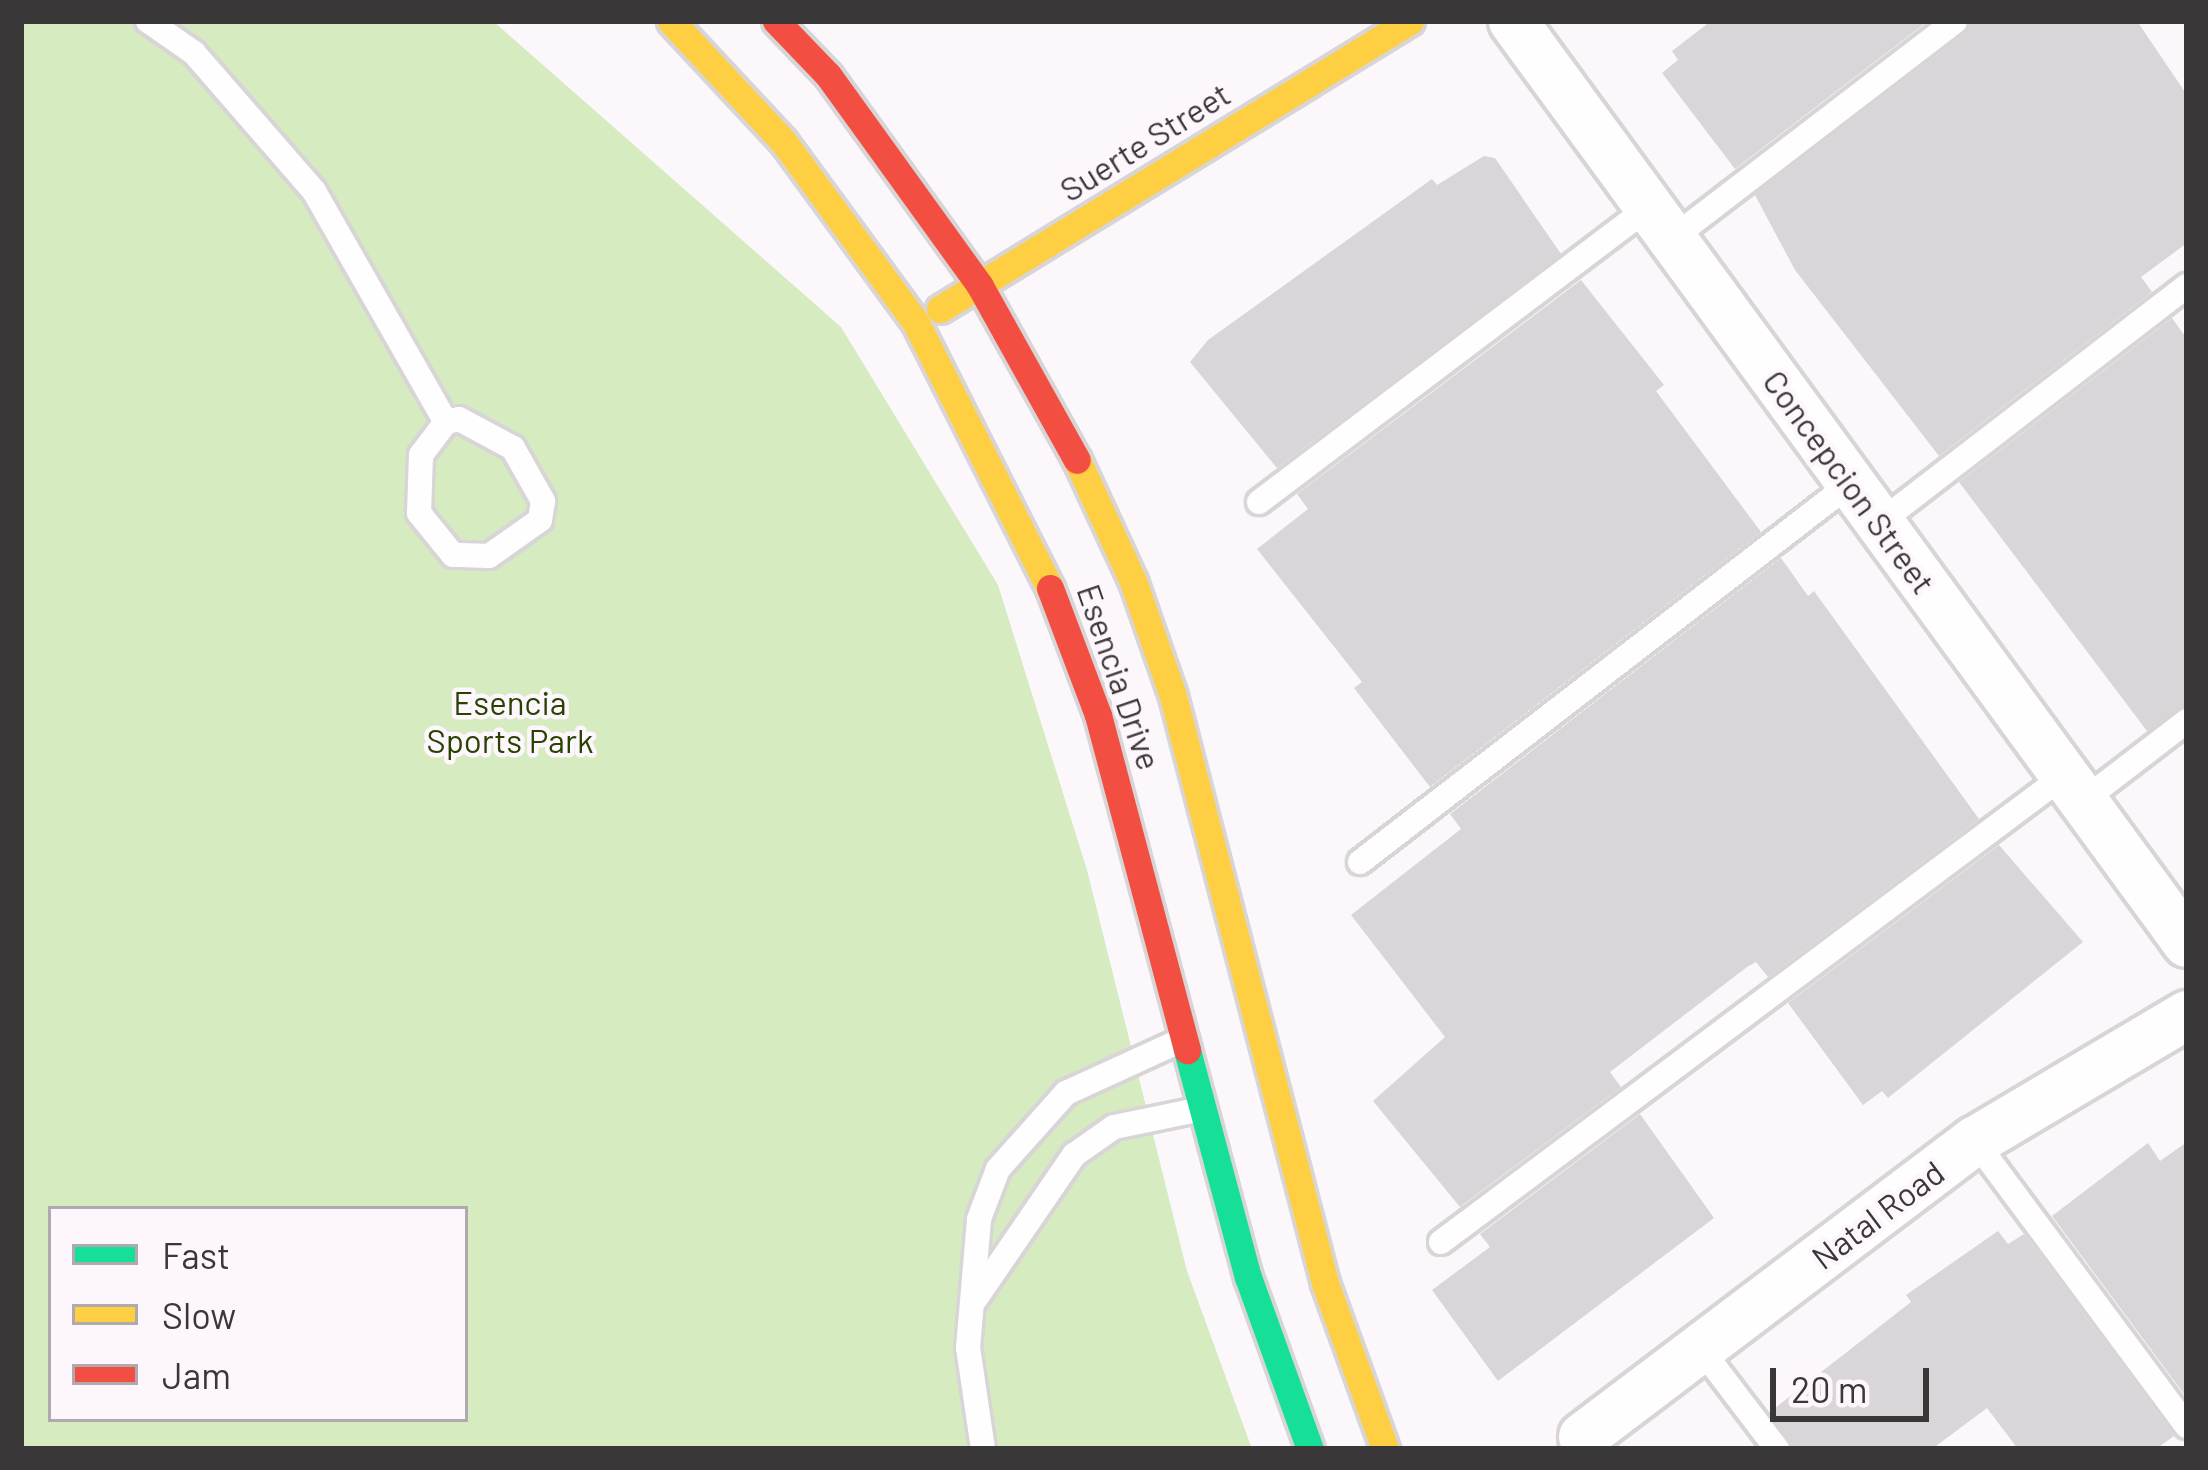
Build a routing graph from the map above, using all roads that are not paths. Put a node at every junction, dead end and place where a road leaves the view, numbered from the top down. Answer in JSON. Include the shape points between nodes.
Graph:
{"nodes":[{"id":1,"x":148,"y":21,"type":"edge"},
{"id":2,"x":671,"y":21,"type":"edge"},
{"id":3,"x":776,"y":21,"type":"edge"},
{"id":4,"x":1410,"y":21,"type":"edge"},
{"id":5,"x":1513,"y":21,"type":"edge"},
{"id":6,"x":1955,"y":21,"type":"edge"},
{"id":7,"x":1659,"y":224,"type":"junction"},
{"id":8,"x":980,"y":286,"type":"junction"},
{"id":9,"x":2187,"y":286,"type":"edge"},
{"id":10,"x":916,"y":322,"type":"junction"},
{"id":11,"x":446,"y":422,"type":"junction"},
{"id":12,"x":1850,"y":484,"type":"junction"},
{"id":13,"x":1259,"y":502,"type":"dead end"},
{"id":14,"x":1879,"y":523,"type":"junction"},
{"id":15,"x":2187,"y":721,"type":"edge"},
{"id":16,"x":2074,"y":787,"type":"junction"},
{"id":17,"x":1360,"y":862,"type":"dead end"},
{"id":18,"x":2187,"y":943,"type":"edge"},
{"id":19,"x":2187,"y":1015,"type":"edge"},
{"id":20,"x":1186,"y":1038,"type":"junction"},
{"id":21,"x":1202,"y":1109,"type":"junction"},
{"id":22,"x":1975,"y":1141,"type":"junction"},
{"id":23,"x":1442,"y":1242,"type":"dead end"},
{"id":24,"x":970,"y":1306,"type":"junction"},
{"id":25,"x":1701,"y":1348,"type":"junction"},
{"id":26,"x":2187,"y":1426,"type":"edge"},
{"id":27,"x":1583,"y":1437,"type":"dead end"},
{"id":28,"x":983,"y":1449,"type":"edge"},
{"id":29,"x":1310,"y":1449,"type":"edge"},
{"id":30,"x":1385,"y":1449,"type":"edge"},
{"id":31,"x":1777,"y":1449,"type":"edge"}],
"edges":[{"from":1,"to":11,"type":"lane","via":[[194,53],[314,191]]},
{"from":2,"to":10,"type":"street","name":"Esencia Drive","via":[[784,141]]},
{"from":3,"to":8,"type":"street","name":"Esencia Drive","via":[[829,75]]},
{"from":4,"to":8,"type":"street","name":"Suerte Street"},
{"from":5,"to":7,"type":"street","name":"Concepcion Street"},
{"from":6,"to":7,"type":"lane"},
{"from":7,"to":12,"type":"street","name":"Concepcion Street"},
{"from":7,"to":13,"type":"lane"},
{"from":8,"to":10,"type":"street","name":"Suerte Street"},
{"from":8,"to":30,"type":"street","name":"Esencia Drive","via":[[1133,580],[1173,696],[1325,1283]]},
{"from":9,"to":14,"type":"lane"},
{"from":10,"to":20,"type":"street","name":"Esencia Drive","via":[[1070,630]]},
{"from":11,"to":11,"type":"lane","via":[[421,455],[418,513],[453,555],[504,550],[540,520],[539,490],[496,434]]},
{"from":12,"to":14,"type":"street","name":"Concepcion Street"},
{"from":12,"to":17,"type":"lane"},
{"from":14,"to":16,"type":"street","name":"Concepcion Street"},
{"from":15,"to":16,"type":"lane"},
{"from":16,"to":18,"type":"street","name":"Concepcion Street"},
{"from":16,"to":23,"type":"lane"},
{"from":19,"to":22,"type":"street","name":"Natal Road"},
{"from":20,"to":21,"type":"street","name":"Esencia Drive"},
{"from":20,"to":24,"type":"lane","via":[[1098,1075],[1030,1124],[998,1169],[979,1219]]},
{"from":21,"to":24,"type":"lane","via":[[1114,1127],[1074,1155]]},
{"from":21,"to":29,"type":"street","name":"Esencia Drive","via":[[1248,1277]]},
{"from":22,"to":25,"type":"street","name":"Natal Road"},
{"from":22,"to":26,"type":"lane"},
{"from":24,"to":28,"type":"lane"},
{"from":25,"to":27,"type":"street","name":"Natal Road"},
{"from":25,"to":31,"type":"lane"}]}
